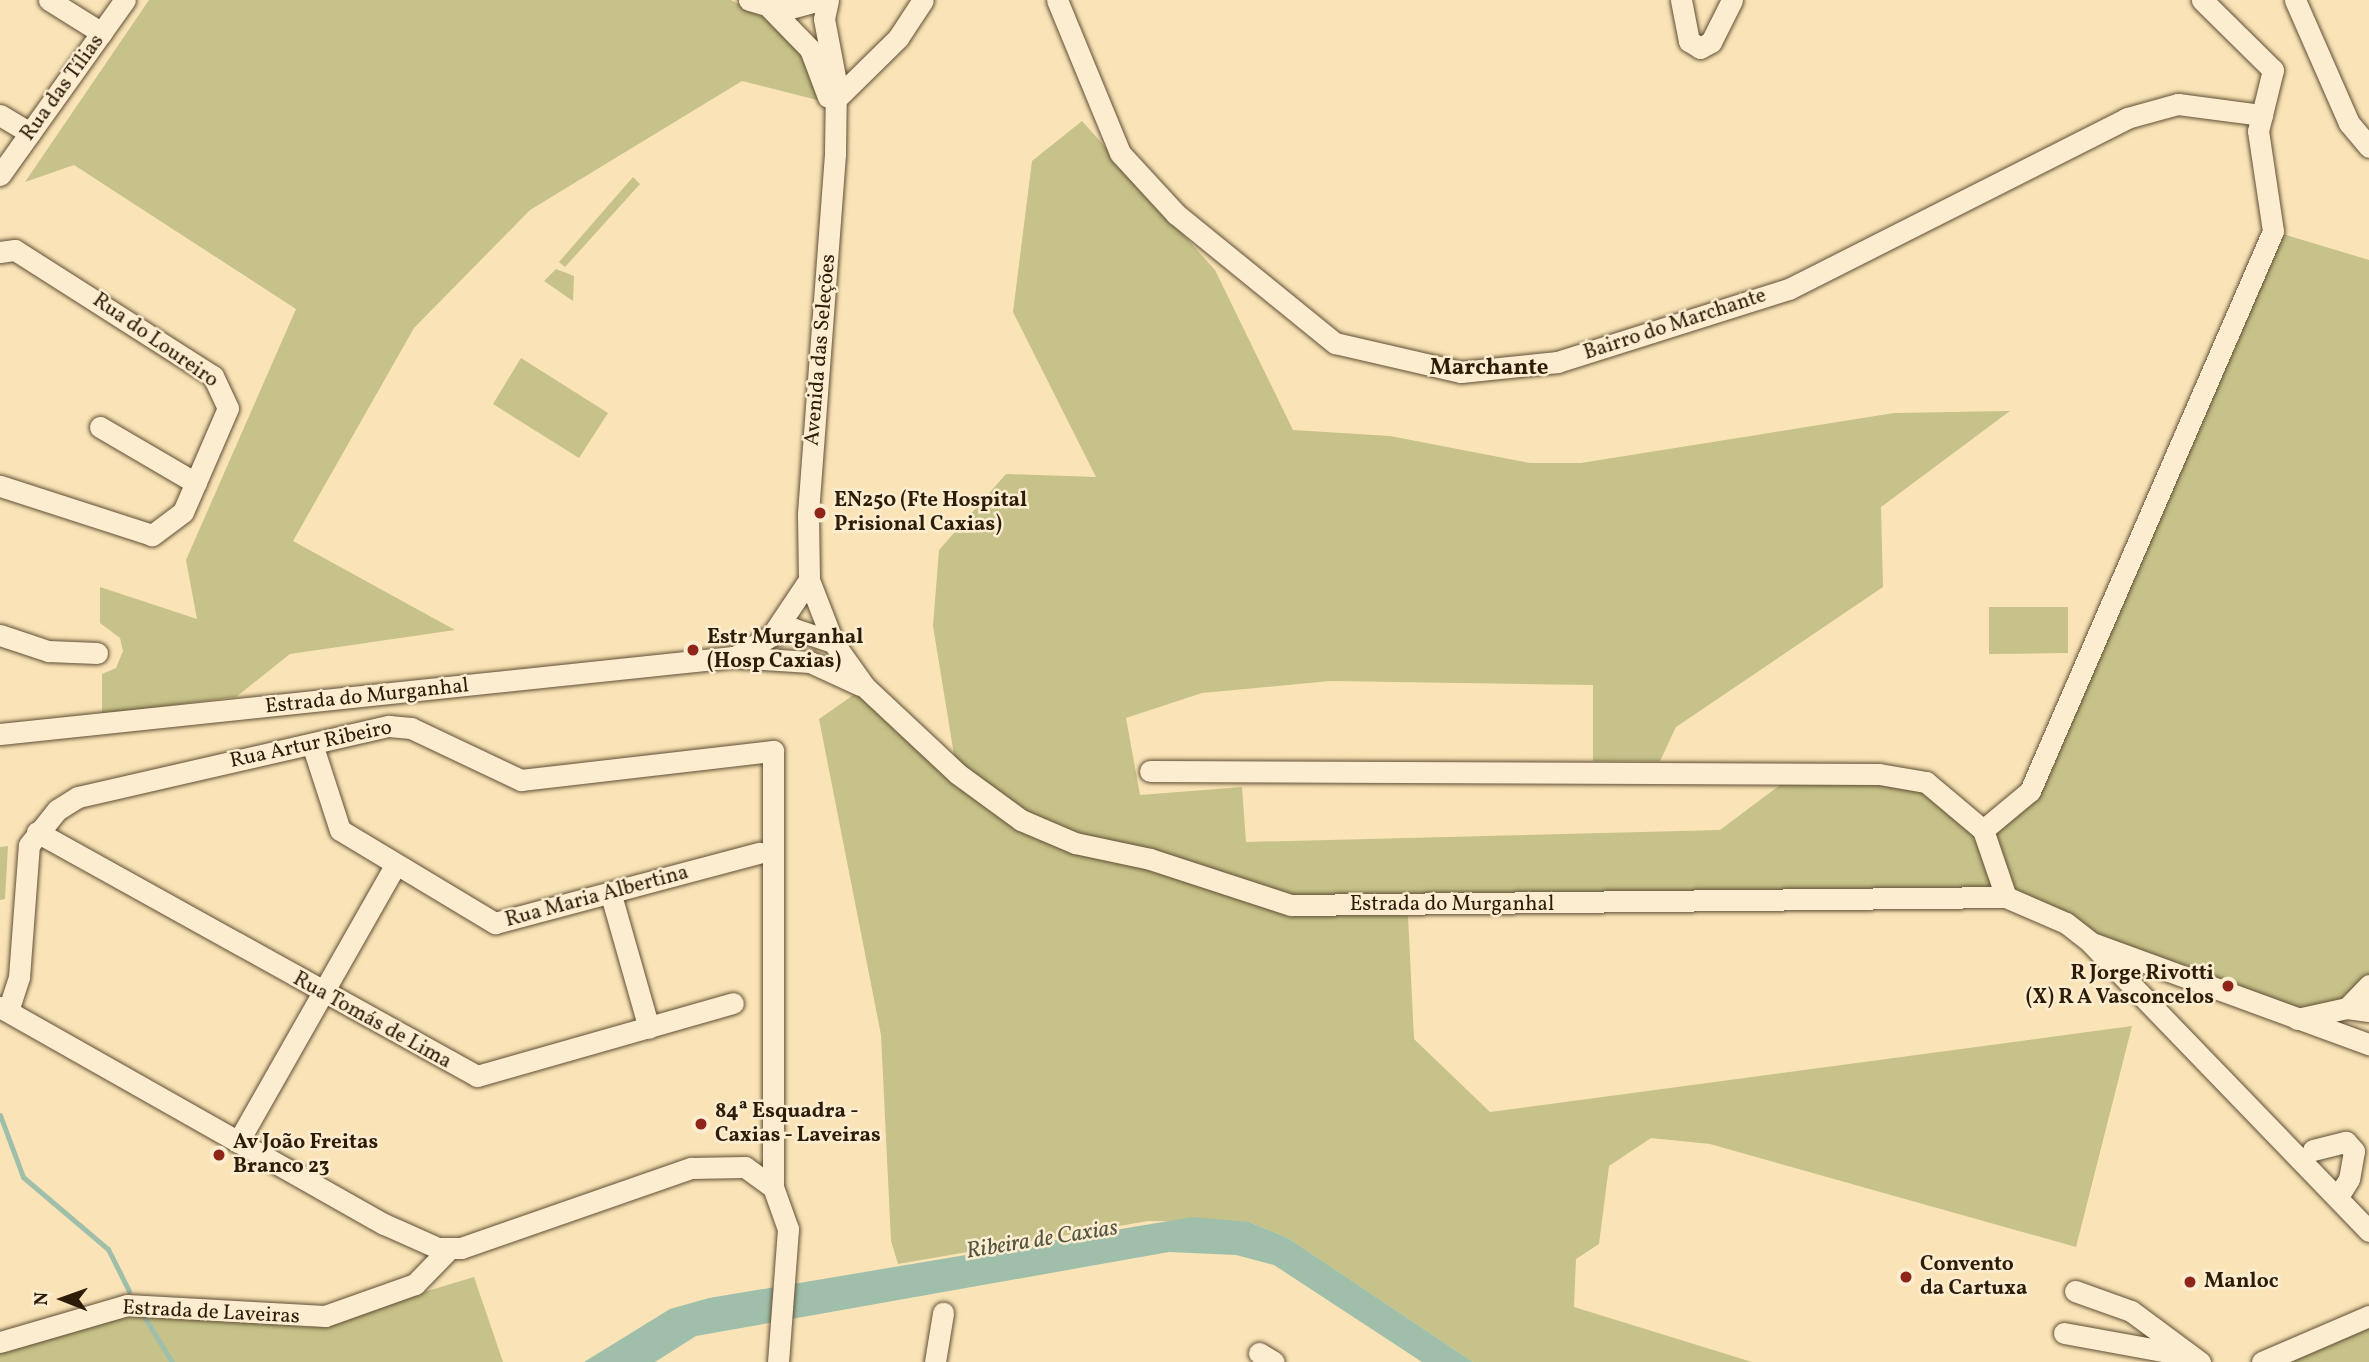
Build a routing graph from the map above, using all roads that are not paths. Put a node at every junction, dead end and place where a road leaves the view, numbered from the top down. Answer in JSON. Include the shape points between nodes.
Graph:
{"nodes":[{"id":1,"x":49,"y":0,"type":"edge"},
{"id":2,"x":125,"y":0,"type":"edge"},
{"id":3,"x":749,"y":0,"type":"edge"},
{"id":4,"x":820,"y":0,"type":"edge"},
{"id":5,"x":828,"y":0,"type":"edge"},
{"id":6,"x":923,"y":0,"type":"edge"},
{"id":7,"x":1057,"y":0,"type":"edge"},
{"id":8,"x":1681,"y":0,"type":"edge"},
{"id":9,"x":1732,"y":0,"type":"edge"},
{"id":10,"x":2202,"y":0,"type":"edge"},
{"id":11,"x":2295,"y":0,"type":"edge"},
{"id":12,"x":770,"y":8,"type":"junction"},
{"id":13,"x":102,"y":33,"type":"junction"},
{"id":14,"x":830,"y":50,"type":"junction"},
{"id":15,"x":877,"y":59,"type":"junction"},
{"id":16,"x":836,"y":109,"type":"junction"},
{"id":17,"x":0,"y":115,"type":"edge"},
{"id":18,"x":2262,"y":115,"type":"junction"},
{"id":19,"x":30,"y":133,"type":"junction"},
{"id":20,"x":2369,"y":147,"type":"edge"},
{"id":21,"x":0,"y":175,"type":"edge"},
{"id":22,"x":5,"y":247,"type":"edge"},
{"id":23,"x":100,"y":427,"type":"dead end"},
{"id":24,"x":196,"y":482,"type":"junction"},
{"id":25,"x":0,"y":486,"type":"edge"},
{"id":26,"x":809,"y":580,"type":"junction"},
{"id":27,"x":0,"y":635,"type":"edge"},
{"id":28,"x":772,"y":635,"type":"junction"},
{"id":29,"x":833,"y":642,"type":"junction"},
{"id":30,"x":97,"y":653,"type":"dead end"},
{"id":31,"x":781,"y":656,"type":"junction"},
{"id":32,"x":733,"y":657,"type":"junction"},
{"id":33,"x":865,"y":687,"type":"junction"},
{"id":34,"x":0,"y":734,"type":"edge"},
{"id":35,"x":312,"y":744,"type":"junction"},
{"id":36,"x":1150,"y":771,"type":"dead end"},
{"id":37,"x":1983,"y":830,"type":"junction"},
{"id":38,"x":37,"y":832,"type":"junction"},
{"id":39,"x":759,"y":853,"type":"dead end"},
{"id":40,"x":395,"y":866,"type":"junction"},
{"id":41,"x":611,"y":895,"type":"junction"},
{"id":42,"x":2006,"y":897,"type":"junction"},
{"id":43,"x":2090,"y":942,"type":"junction"},
{"id":44,"x":2369,"y":985,"type":"edge"},
{"id":45,"x":322,"y":993,"type":"junction"},
{"id":46,"x":733,"y":1003,"type":"dead end"},
{"id":47,"x":2347,"y":1008,"type":"junction"},
{"id":48,"x":4,"y":1009,"type":"edge"},
{"id":49,"x":2369,"y":1011,"type":"edge"},
{"id":50,"x":2297,"y":1019,"type":"junction"},
{"id":51,"x":649,"y":1028,"type":"junction"},
{"id":52,"x":2369,"y":1044,"type":"edge"},
{"id":53,"x":238,"y":1142,"type":"junction"},
{"id":54,"x":2313,"y":1150,"type":"dead end"},
{"id":55,"x":773,"y":1187,"type":"junction"},
{"id":56,"x":2337,"y":1198,"type":"junction"},
{"id":57,"x":2369,"y":1231,"type":"edge"},
{"id":58,"x":449,"y":1249,"type":"junction"},
{"id":59,"x":2075,"y":1291,"type":"dead end"},
{"id":60,"x":943,"y":1313,"type":"dead end"},
{"id":61,"x":2369,"y":1316,"type":"edge"},
{"id":62,"x":2064,"y":1333,"type":"dead end"},
{"id":63,"x":0,"y":1342,"type":"edge"},
{"id":64,"x":2195,"y":1359,"type":"edge"},
{"id":65,"x":778,"y":1362,"type":"edge"},
{"id":66,"x":935,"y":1362,"type":"edge"},
{"id":67,"x":2262,"y":1362,"type":"edge"}],
"edges":[{"from":1,"to":13,"type":"street"},
{"from":2,"to":13,"type":"street","name":"Rua das Tílias"},
{"from":3,"to":12,"type":"street"},
{"from":4,"to":12,"type":"street"},
{"from":5,"to":14,"type":"street","name":"Avenida das Seleções"},
{"from":6,"to":15,"type":"street"},
{"from":7,"to":18,"type":"street","name":"Bairro do Marchante","via":[[1120,153],[1175,214],[1335,343],[1461,372],[1557,362],[1789,289],[2127,118],[2178,104]]},
{"from":8,"to":9,"type":"street","via":[[1689,41],[1700,48],[1711,43]]},
{"from":10,"to":18,"type":"street","via":[[2273,70]]},
{"from":11,"to":20,"type":"street","via":[[2349,123]]},
{"from":12,"to":16,"type":"street","name":"Avenida das Seleções","via":[[810,48]]},
{"from":13,"to":19,"type":"street","name":"Rua das Tílias"},
{"from":14,"to":15,"type":"street","via":[[850,64]]},
{"from":14,"to":16,"type":"street","name":"Avenida das Seleções"},
{"from":15,"to":16,"type":"street"},
{"from":16,"to":26,"type":"street","name":"Avenida das Seleções"},
{"from":17,"to":19,"type":"street"},
{"from":18,"to":37,"type":"street","via":[[2262,171],[2273,231],[2030,791]]},
{"from":19,"to":21,"type":"street","name":"Rua das Tílias"},
{"from":22,"to":24,"type":"street","name":"Rua do Loureiro","via":[[223,386],[227,418]]},
{"from":23,"to":24,"type":"street"},
{"from":24,"to":25,"type":"street","name":"Rua do Loureiro","via":[[174,524],[152,536]]},
{"from":26,"to":28,"type":"street","name":"Estrada do Murganhal"},
{"from":26,"to":29,"type":"street","name":"Estrada do Murganhal"},
{"from":27,"to":30,"type":"street","via":[[48,651]]},
{"from":28,"to":29,"type":"street","name":"Estrada do Murganhal","via":[[794,629]]},
{"from":28,"to":32,"type":"street","name":"Estrada do Murganhal"},
{"from":29,"to":31,"type":"street","name":"Estrada do Murganhal","via":[[817,655]]},
{"from":29,"to":33,"type":"street","name":"Estrada do Murganhal"},
{"from":31,"to":32,"type":"street","name":"Estrada do Murganhal"},
{"from":31,"to":33,"type":"street","name":"Estrada do Murganhal"},
{"from":32,"to":34,"type":"street","name":"Estrada do Murganhal"},
{"from":33,"to":42,"type":"street","name":"Estrada do Murganhal","via":[[958,774],[1021,820],[1075,843],[1150,859],[1291,905]]},
{"from":35,"to":38,"type":"street","name":"Rua Artur Ribeiro","via":[[78,797]]},
{"from":35,"to":40,"type":"street","name":"Rua Maria Albertina","via":[[335,824]]},
{"from":35,"to":55,"type":"street","name":"Rua Artur Ribeiro","via":[[400,726],[521,780],[773,751]]},
{"from":36,"to":37,"type":"street","via":[[1879,774],[1926,782]]},
{"from":37,"to":42,"type":"street"},
{"from":38,"to":45,"type":"street","name":"Rua Tomás de Lima"},
{"from":38,"to":48,"type":"street","name":"Rua Artur Ribeiro","via":[[24,861],[19,977]]},
{"from":39,"to":41,"type":"street","name":"Rua Maria Albertina"},
{"from":40,"to":41,"type":"street","name":"Rua Maria Albertina","via":[[495,923]]},
{"from":40,"to":45,"type":"street"},
{"from":41,"to":51,"type":"street"},
{"from":42,"to":43,"type":"street","name":"Estrada do Murganhal","via":[[2066,923]]},
{"from":43,"to":50,"type":"street"},
{"from":43,"to":56,"type":"street"},
{"from":44,"to":47,"type":"street"},
{"from":45,"to":51,"type":"street","name":"Rua Tomás de Lima","via":[[477,1076]]},
{"from":45,"to":53,"type":"street"},
{"from":46,"to":51,"type":"street","name":"Rua Tomás de Lima"},
{"from":47,"to":49,"type":"street"},
{"from":47,"to":50,"type":"street"},
{"from":48,"to":53,"type":"street"},
{"from":50,"to":52,"type":"street"},
{"from":53,"to":58,"type":"street","via":[[384,1224]]},
{"from":54,"to":56,"type":"street","via":[[2346,1142],[2354,1150],[2350,1179]]},
{"from":55,"to":58,"type":"street","via":[[746,1167],[704,1165]]},
{"from":55,"to":65,"type":"street","via":[[788,1229]]},
{"from":56,"to":57,"type":"street"},
{"from":58,"to":63,"type":"street","name":"Estrada de Laveiras","via":[[415,1284],[325,1317],[127,1305]]},
{"from":59,"to":64,"type":"street","via":[[2132,1311]]},
{"from":60,"to":66,"type":"street"},
{"from":61,"to":67,"type":"street"},
{"from":62,"to":64,"type":"street"}]}
